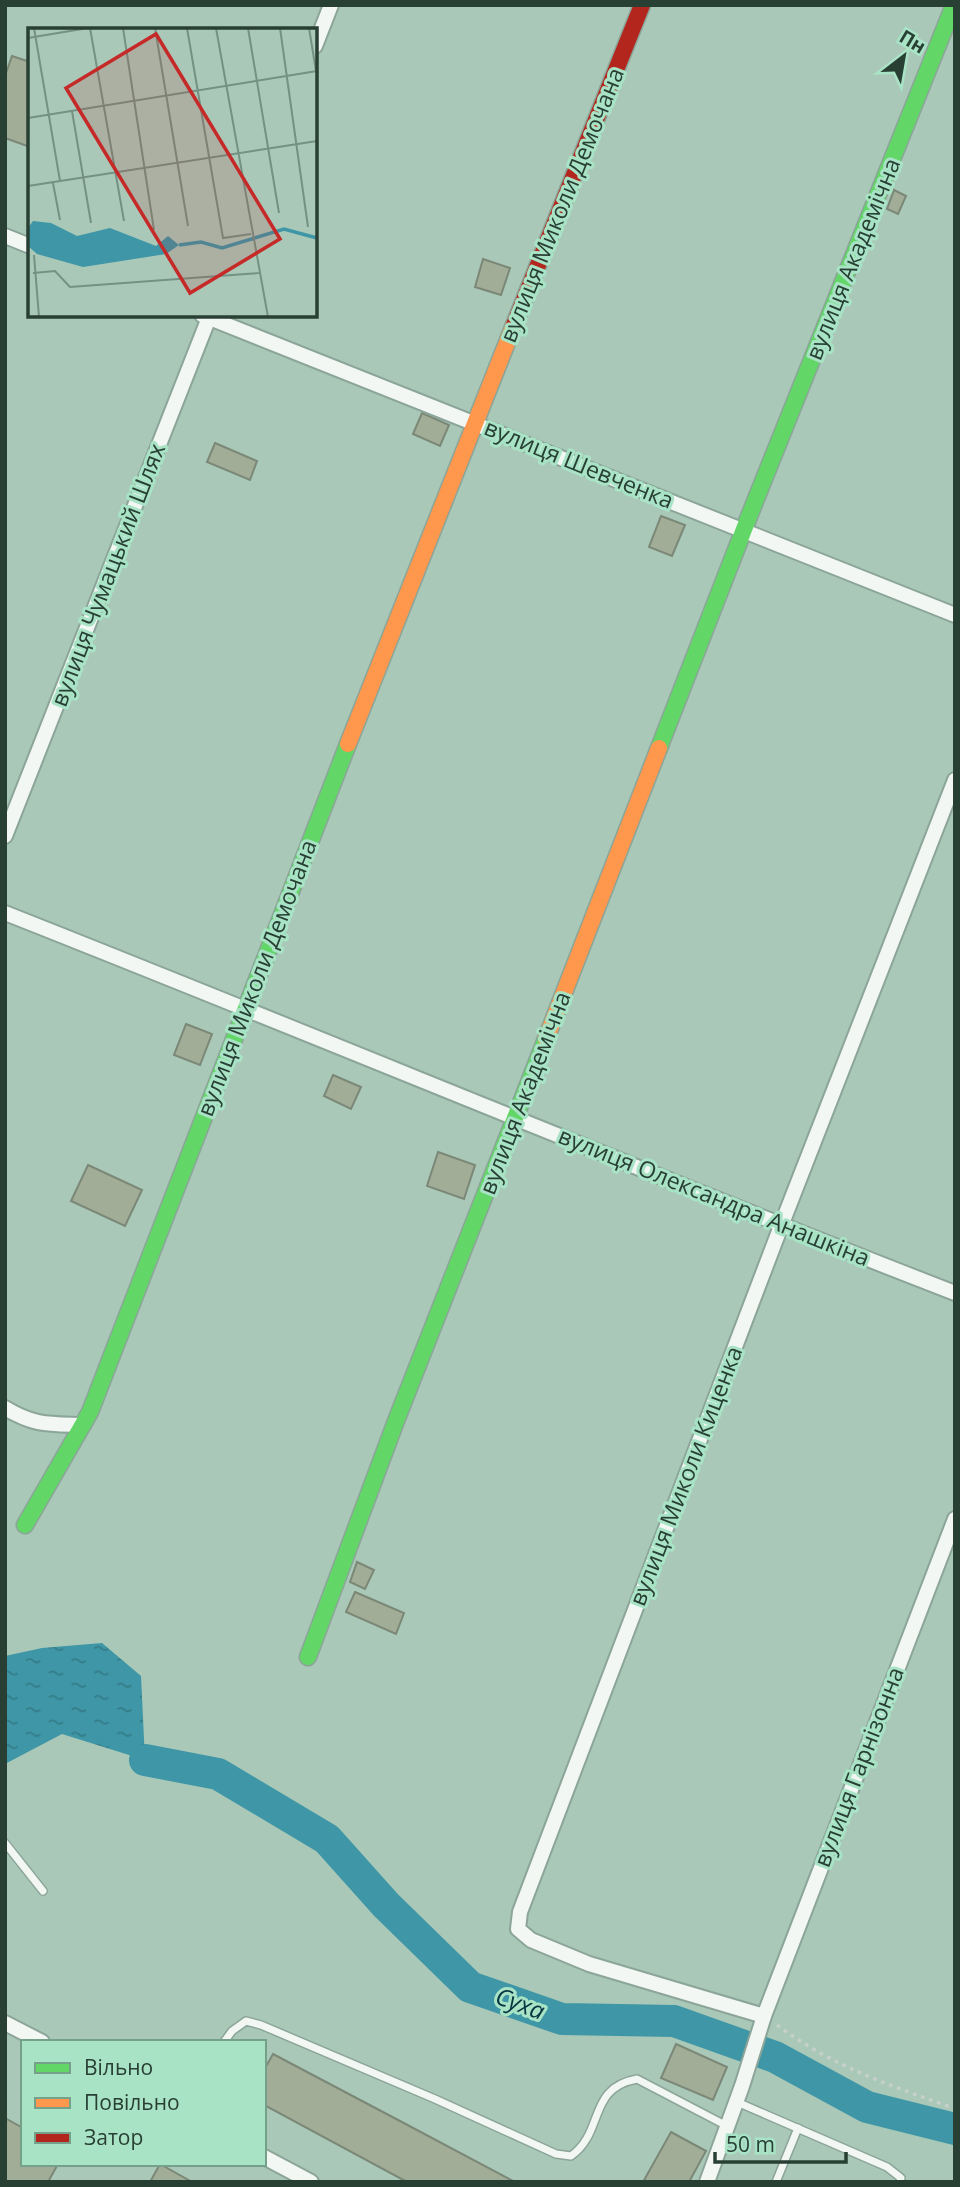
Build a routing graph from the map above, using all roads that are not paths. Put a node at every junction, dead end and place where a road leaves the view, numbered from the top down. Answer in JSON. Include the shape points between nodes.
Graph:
{"nodes":[{"id":1,"x":331,"y":5,"type":"edge"},
{"id":2,"x":642,"y":5,"type":"edge"},
{"id":3,"x":954,"y":5,"type":"edge"},
{"id":4,"x":317,"y":41,"type":"edge"},
{"id":5,"x":5,"y":236,"type":"edge"},
{"id":6,"x":28,"y":245,"type":"edge"},
{"id":7,"x":207,"y":317,"type":"edge"},
{"id":8,"x":210,"y":317,"type":"edge"},
{"id":9,"x":475,"y":423,"type":"junction"},
{"id":10,"x":744,"y":530,"type":"junction"},
{"id":11,"x":955,"y":615,"type":"edge"},
{"id":12,"x":955,"y":780,"type":"edge"},
{"id":13,"x":5,"y":836,"type":"edge"},
{"id":14,"x":5,"y":913,"type":"edge"},
{"id":15,"x":245,"y":1007,"type":"junction"},
{"id":16,"x":516,"y":1118,"type":"junction"},
{"id":17,"x":781,"y":1226,"type":"junction"},
{"id":18,"x":955,"y":1293,"type":"edge"},
{"id":19,"x":5,"y":1408,"type":"edge"},
{"id":20,"x":83,"y":1424,"type":"junction"},
{"id":21,"x":955,"y":1519,"type":"edge"},
{"id":22,"x":25,"y":1525,"type":"dead end"},
{"id":23,"x":308,"y":1657,"type":"dead end"},
{"id":24,"x":5,"y":1843,"type":"edge"},
{"id":25,"x":43,"y":1891,"type":"dead end"},
{"id":26,"x":764,"y":2016,"type":"junction"},
{"id":27,"x":5,"y":2022,"type":"edge"},
{"id":28,"x":38,"y":2040,"type":"edge"},
{"id":29,"x":225,"y":2040,"type":"edge"},
{"id":30,"x":736,"y":2102,"type":"junction"},
{"id":31,"x":727,"y":2126,"type":"junction"},
{"id":32,"x":798,"y":2128,"type":"junction"},
{"id":33,"x":266,"y":2158,"type":"edge"},
{"id":34,"x":311,"y":2182,"type":"edge"},
{"id":35,"x":707,"y":2182,"type":"edge"},
{"id":36,"x":776,"y":2182,"type":"edge"},
{"id":37,"x":900,"y":2182,"type":"edge"}],
"edges":[{"from":1,"to":4,"type":"street"},
{"from":2,"to":9,"type":"street","name":"вулиця Миколи Демочана"},
{"from":3,"to":10,"type":"street","name":"вулиця Академічна"},
{"from":5,"to":6,"type":"street"},
{"from":7,"to":13,"type":"street","name":"вулиця Чумацький Шлях"},
{"from":8,"to":9,"type":"street","name":"вулиця Шевченка"},
{"from":9,"to":10,"type":"street","name":"вулиця Шевченка"},
{"from":9,"to":15,"type":"street","name":"вулиця Миколи Демочана"},
{"from":10,"to":11,"type":"street","name":"вулиця Шевченка"},
{"from":10,"to":16,"type":"street","name":"вулиця Академічна"},
{"from":12,"to":17,"type":"street","name":"вулиця Миколи Киценка"},
{"from":14,"to":15,"type":"street","name":"вулиця Олександра Анашкіна"},
{"from":15,"to":16,"type":"street","name":"вулиця Олександра Анашкіна"},
{"from":15,"to":20,"type":"street","name":"вулиця Миколи Демочана"},
{"from":16,"to":17,"type":"street","name":"вулиця Олександра Анашкіна"},
{"from":16,"to":23,"type":"street","name":"вулиця Академічна"},
{"from":17,"to":18,"type":"street","name":"вулиця Олександра Анашкіна"},
{"from":17,"to":26,"type":"street","name":"вулиця Миколи Киценка","via":[[551,1827],[520,1913],[519,1929],[531,1940],[589,1964]]},
{"from":19,"to":20,"type":"street","via":[[42,1424]]},
{"from":20,"to":22,"type":"street","name":"вулиця Миколи Демочана"},
{"from":21,"to":26,"type":"street","name":"вулиця Гарнізонна"},
{"from":24,"to":25,"type":"lane"},
{"from":26,"to":30,"type":"street","name":"вулиця Гарнізонна"},
{"from":27,"to":28,"type":"street"},
{"from":29,"to":31,"type":"lane","via":[[246,2021],[261,2025],[563,2155],[583,2148],[607,2091],[637,2079]]},
{"from":30,"to":31,"type":"street"},
{"from":30,"to":32,"type":"lane"},
{"from":31,"to":35,"type":"street"},
{"from":32,"to":36,"type":"lane"},
{"from":32,"to":37,"type":"lane","via":[[887,2167]]},
{"from":33,"to":34,"type":"street"}]}
